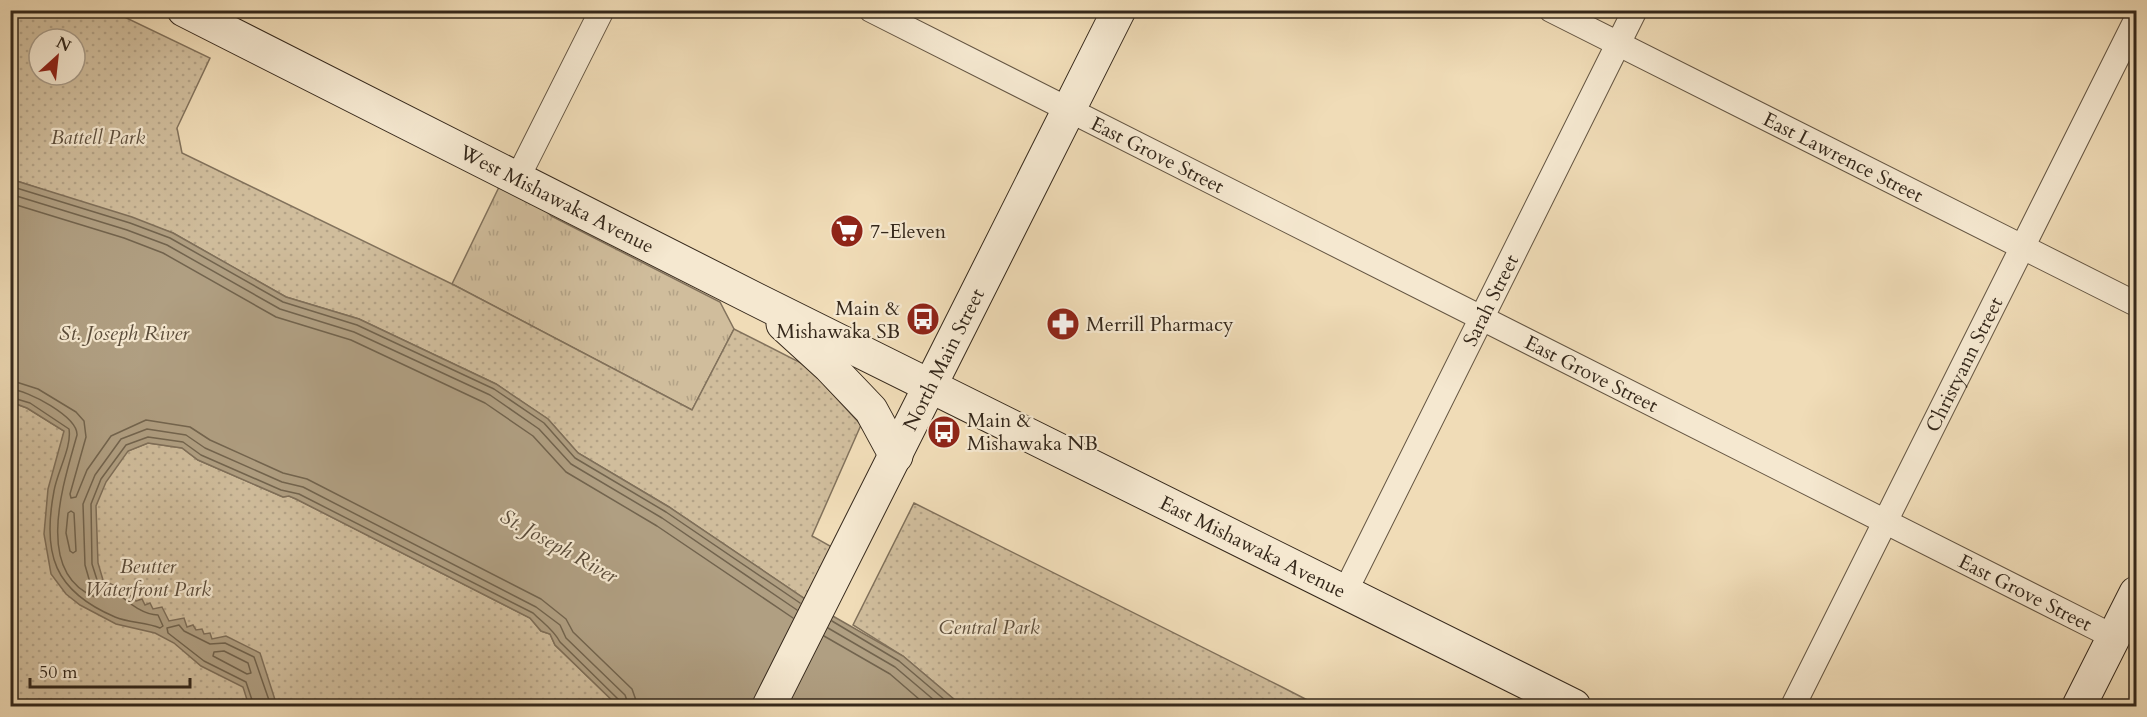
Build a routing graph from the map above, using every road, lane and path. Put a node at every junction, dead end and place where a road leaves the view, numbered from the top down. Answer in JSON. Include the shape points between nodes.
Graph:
{"nodes":[{"id":1,"x":184,"y":10,"type":"edge"},
{"id":2,"x":602,"y":10,"type":"edge"},
{"id":3,"x":871,"y":10,"type":"edge"},
{"id":4,"x":1119,"y":10,"type":"edge"},
{"id":5,"x":1551,"y":10,"type":"edge"},
{"id":6,"x":1635,"y":10,"type":"edge"},
{"id":7,"x":2136,"y":20,"type":"edge"},
{"id":8,"x":1618,"y":43,"type":"junction"},
{"id":9,"x":1069,"y":111,"type":"junction"},
{"id":10,"x":517,"y":179,"type":"junction"},
{"id":11,"x":2023,"y":246,"type":"junction"},
{"id":12,"x":755,"y":299,"type":"junction"},
{"id":13,"x":2136,"y":304,"type":"edge"},
{"id":14,"x":1481,"y":319,"type":"junction"},
{"id":15,"x":931,"y":385,"type":"junction"},
{"id":16,"x":896,"y":456,"type":"junction"},
{"id":17,"x":1884,"y":524,"type":"junction"},
{"id":18,"x":1345,"y":592,"type":"junction"},
{"id":19,"x":2136,"y":595,"type":"edge"},
{"id":20,"x":2114,"y":637,"type":"junction"},
{"id":21,"x":769,"y":706,"type":"edge"},
{"id":22,"x":1574,"y":706,"type":"edge"},
{"id":23,"x":1793,"y":706,"type":"edge"},
{"id":24,"x":2079,"y":706,"type":"edge"}],
"edges":[{"from":1,"to":10,"type":"main road","name":"West Mishawaka Avenue"},
{"from":2,"to":10,"type":"street"},
{"from":3,"to":9,"type":"street","name":"East Grove Street"},
{"from":4,"to":9,"type":"main road","name":"North Main Street"},
{"from":5,"to":8,"type":"street","name":"East Lawrence Street"},
{"from":6,"to":8,"type":"street","name":"Sarah Street"},
{"from":7,"to":11,"type":"street","name":"Christyann Street"},
{"from":8,"to":11,"type":"street","name":"East Lawrence Street"},
{"from":8,"to":14,"type":"street","name":"Sarah Street"},
{"from":9,"to":14,"type":"street","name":"East Grove Street"},
{"from":9,"to":15,"type":"main road","name":"North Main Street"},
{"from":10,"to":12,"type":"main road","name":"West Mishawaka Avenue"},
{"from":11,"to":13,"type":"street","name":"East Lawrence Street"},
{"from":11,"to":17,"type":"street","name":"Christyann Street"},
{"from":12,"to":15,"type":"main road","name":"West Mishawaka Avenue"},
{"from":12,"to":16,"type":"main road","via":[[829,366],[870,410]]},
{"from":14,"to":17,"type":"street","name":"East Grove Street"},
{"from":14,"to":18,"type":"street","name":"Sarah Street"},
{"from":15,"to":16,"type":"main road","name":"North Main Street"},
{"from":15,"to":18,"type":"main road","name":"East Mishawaka Avenue"},
{"from":16,"to":21,"type":"main road","name":"North Main Street"},
{"from":17,"to":20,"type":"street","name":"East Grove Street"},
{"from":17,"to":23,"type":"street","name":"Christyann Street"},
{"from":18,"to":22,"type":"main road","name":"East Mishawaka Avenue"},
{"from":19,"to":20,"type":"main road"},
{"from":20,"to":24,"type":"main road"}]}
